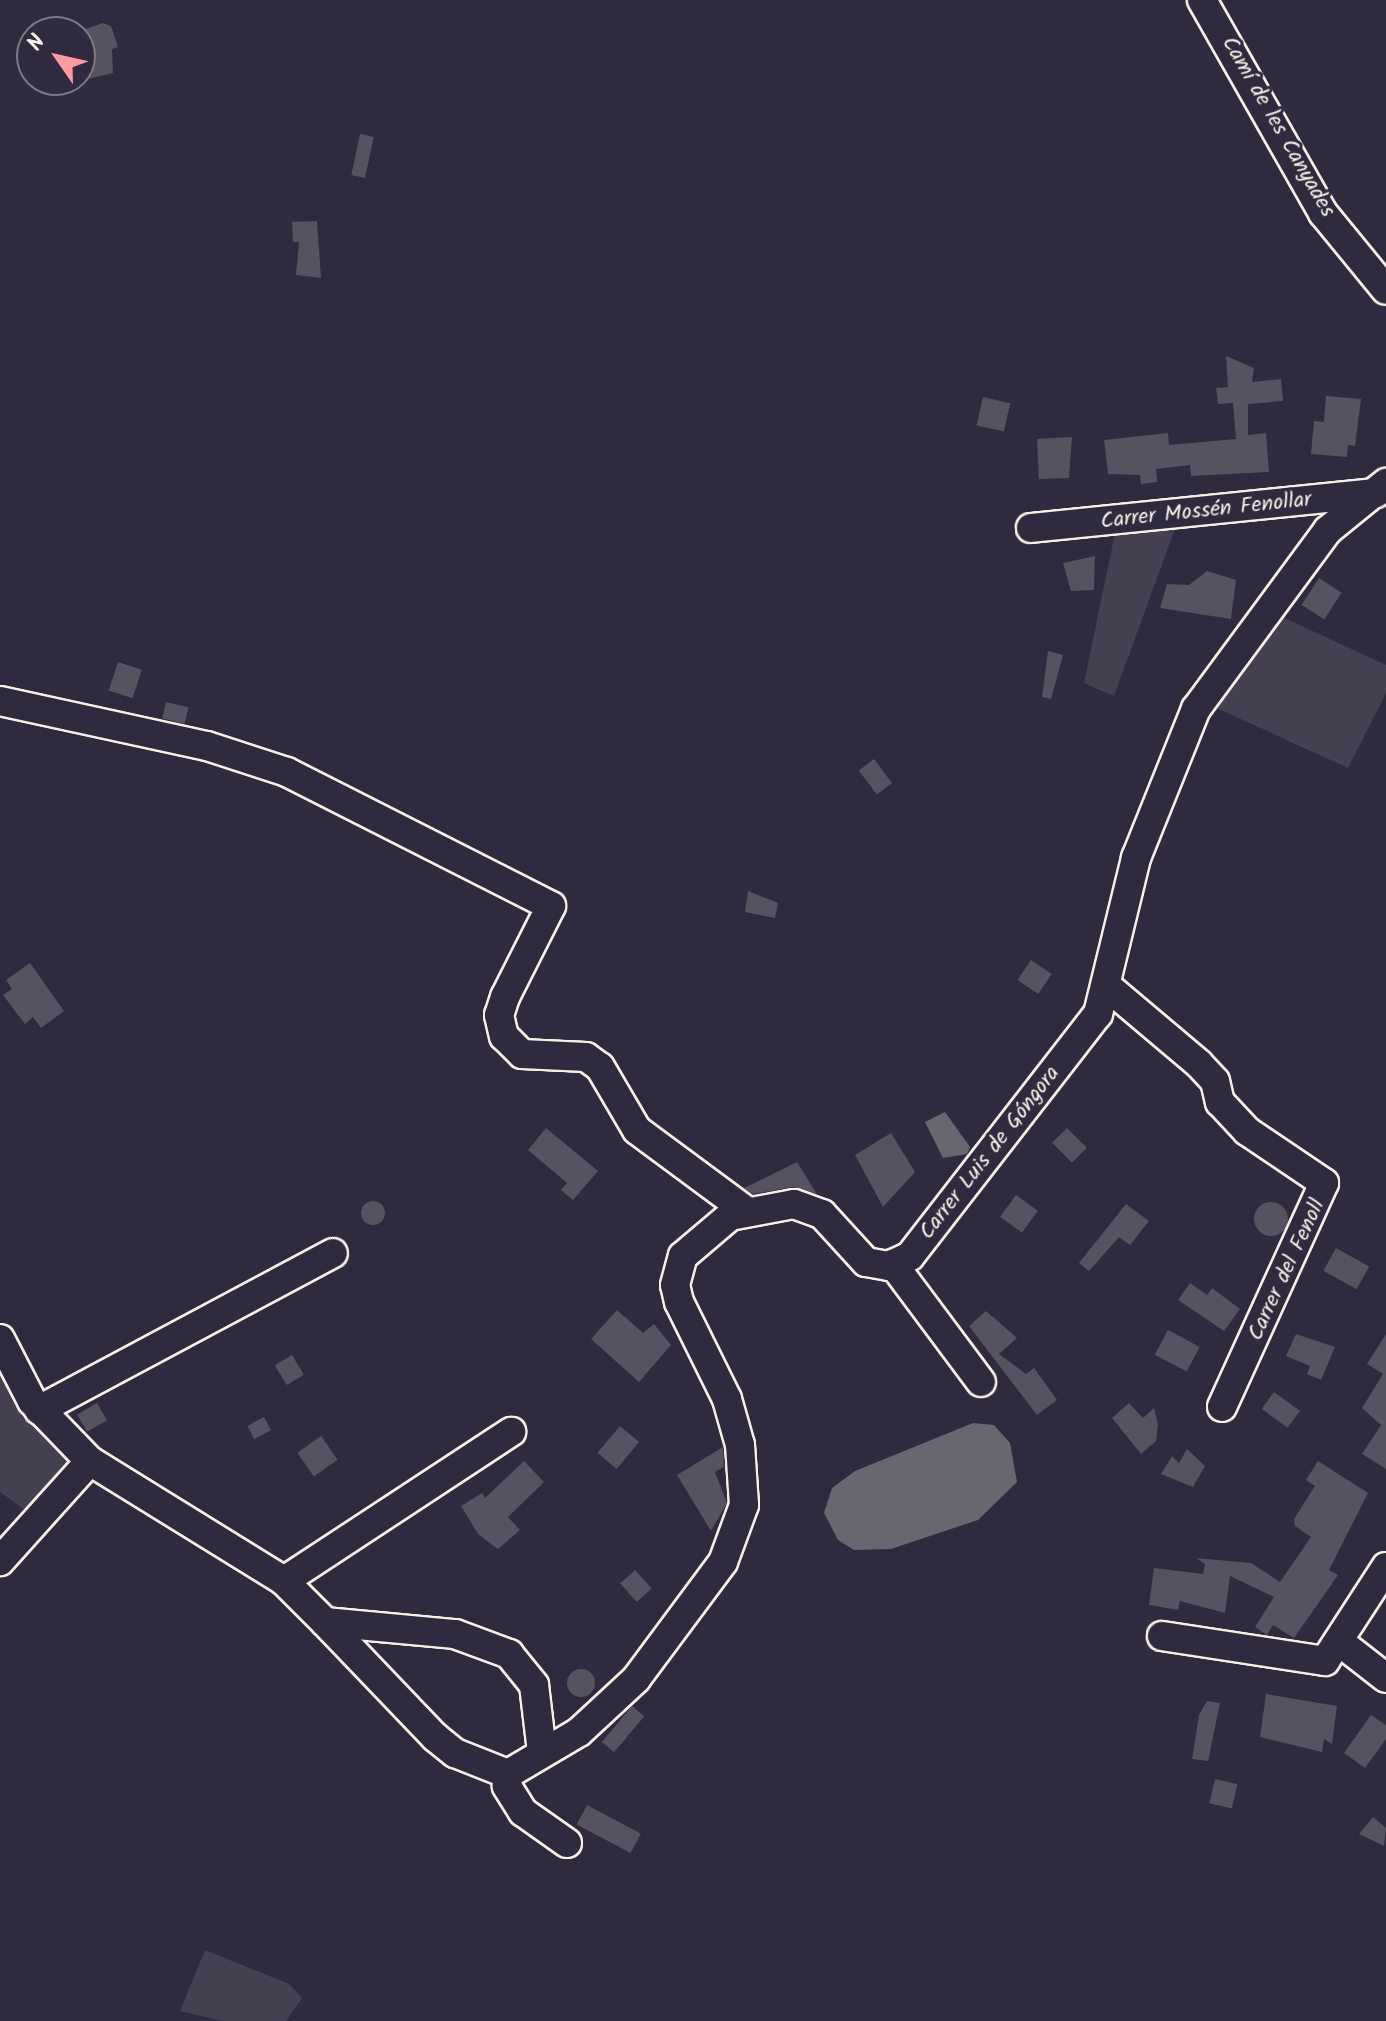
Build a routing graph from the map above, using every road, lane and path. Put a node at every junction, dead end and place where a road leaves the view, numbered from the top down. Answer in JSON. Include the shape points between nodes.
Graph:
{"nodes":[{"id":1,"x":1202,"y":0,"type":"edge"},
{"id":2,"x":1386,"y":290,"type":"edge"},
{"id":3,"x":1383,"y":488,"type":"edge"},
{"id":4,"x":1031,"y":528,"type":"dead end"},
{"id":5,"x":0,"y":701,"type":"edge"},
{"id":6,"x":1108,"y":987,"type":"junction"},
{"id":7,"x":745,"y":1210,"type":"junction"},
{"id":8,"x":333,"y":1253,"type":"dead end"},
{"id":9,"x":893,"y":1264,"type":"junction"},
{"id":10,"x":0,"y":1339,"type":"edge"},
{"id":11,"x":981,"y":1382,"type":"dead end"},
{"id":12,"x":1222,"y":1407,"type":"dead end"},
{"id":13,"x":39,"y":1410,"type":"junction"},
{"id":14,"x":511,"y":1432,"type":"dead end"},
{"id":15,"x":90,"y":1461,"type":"junction"},
{"id":16,"x":0,"y":1561,"type":"edge"},
{"id":17,"x":1386,"y":1567,"type":"edge"},
{"id":18,"x":284,"y":1581,"type":"junction"},
{"id":19,"x":325,"y":1622,"type":"junction"},
{"id":20,"x":1162,"y":1636,"type":"dead end"},
{"id":21,"x":1341,"y":1643,"type":"junction"},
{"id":22,"x":1386,"y":1678,"type":"edge"},
{"id":23,"x":542,"y":1752,"type":"junction"},
{"id":24,"x":508,"y":1774,"type":"junction"},
{"id":25,"x":567,"y":1843,"type":"dead end"}],
"edges":[{"from":1,"to":2,"type":"street","name":"Camí de les Canyades","via":[[1323,213]]},
{"from":3,"to":4,"type":"street","name":"Carrer Mossén Fenollar"},
{"from":3,"to":6,"type":"street","name":"Carrer Luis de Góngora","via":[[1328,530],[1196,709],[1136,858]]},
{"from":5,"to":7,"type":"street","via":[[248,757],[551,906],[505,997],[499,1015],[504,1036],[522,1054],[567,1051],[593,1062],[637,1130]]},
{"from":6,"to":9,"type":"street","name":"Carrer Luis de Góngora","via":[[1098,1014],[910,1256]]},
{"from":6,"to":12,"type":"street","name":"Carrer del Fenoll","via":[[1199,1064],[1215,1081],[1220,1102],[1247,1131],[1324,1183]]},
{"from":7,"to":9,"type":"street","via":[[809,1207],[866,1262]]},
{"from":7,"to":23,"type":"street","via":[[693,1244],[675,1285],[717,1372],[740,1445],[744,1505],[732,1546],[636,1679],[579,1732]]},
{"from":8,"to":13,"type":"street"},
{"from":9,"to":11,"type":"street"},
{"from":10,"to":13,"type":"street"},
{"from":13,"to":15,"type":"street"},
{"from":14,"to":18,"type":"street"},
{"from":15,"to":16,"type":"street"},
{"from":15,"to":18,"type":"street"},
{"from":17,"to":21,"type":"street"},
{"from":18,"to":19,"type":"street"},
{"from":19,"to":23,"type":"street","via":[[455,1634],[509,1654],[534,1685]]},
{"from":19,"to":24,"type":"street","via":[[435,1737],[455,1753]]},
{"from":20,"to":21,"type":"street","via":[[1325,1661]]},
{"from":21,"to":22,"type":"street"},
{"from":23,"to":24,"type":"street"},
{"from":24,"to":25,"type":"street","via":[[507,1786],[523,1812]]}]}
